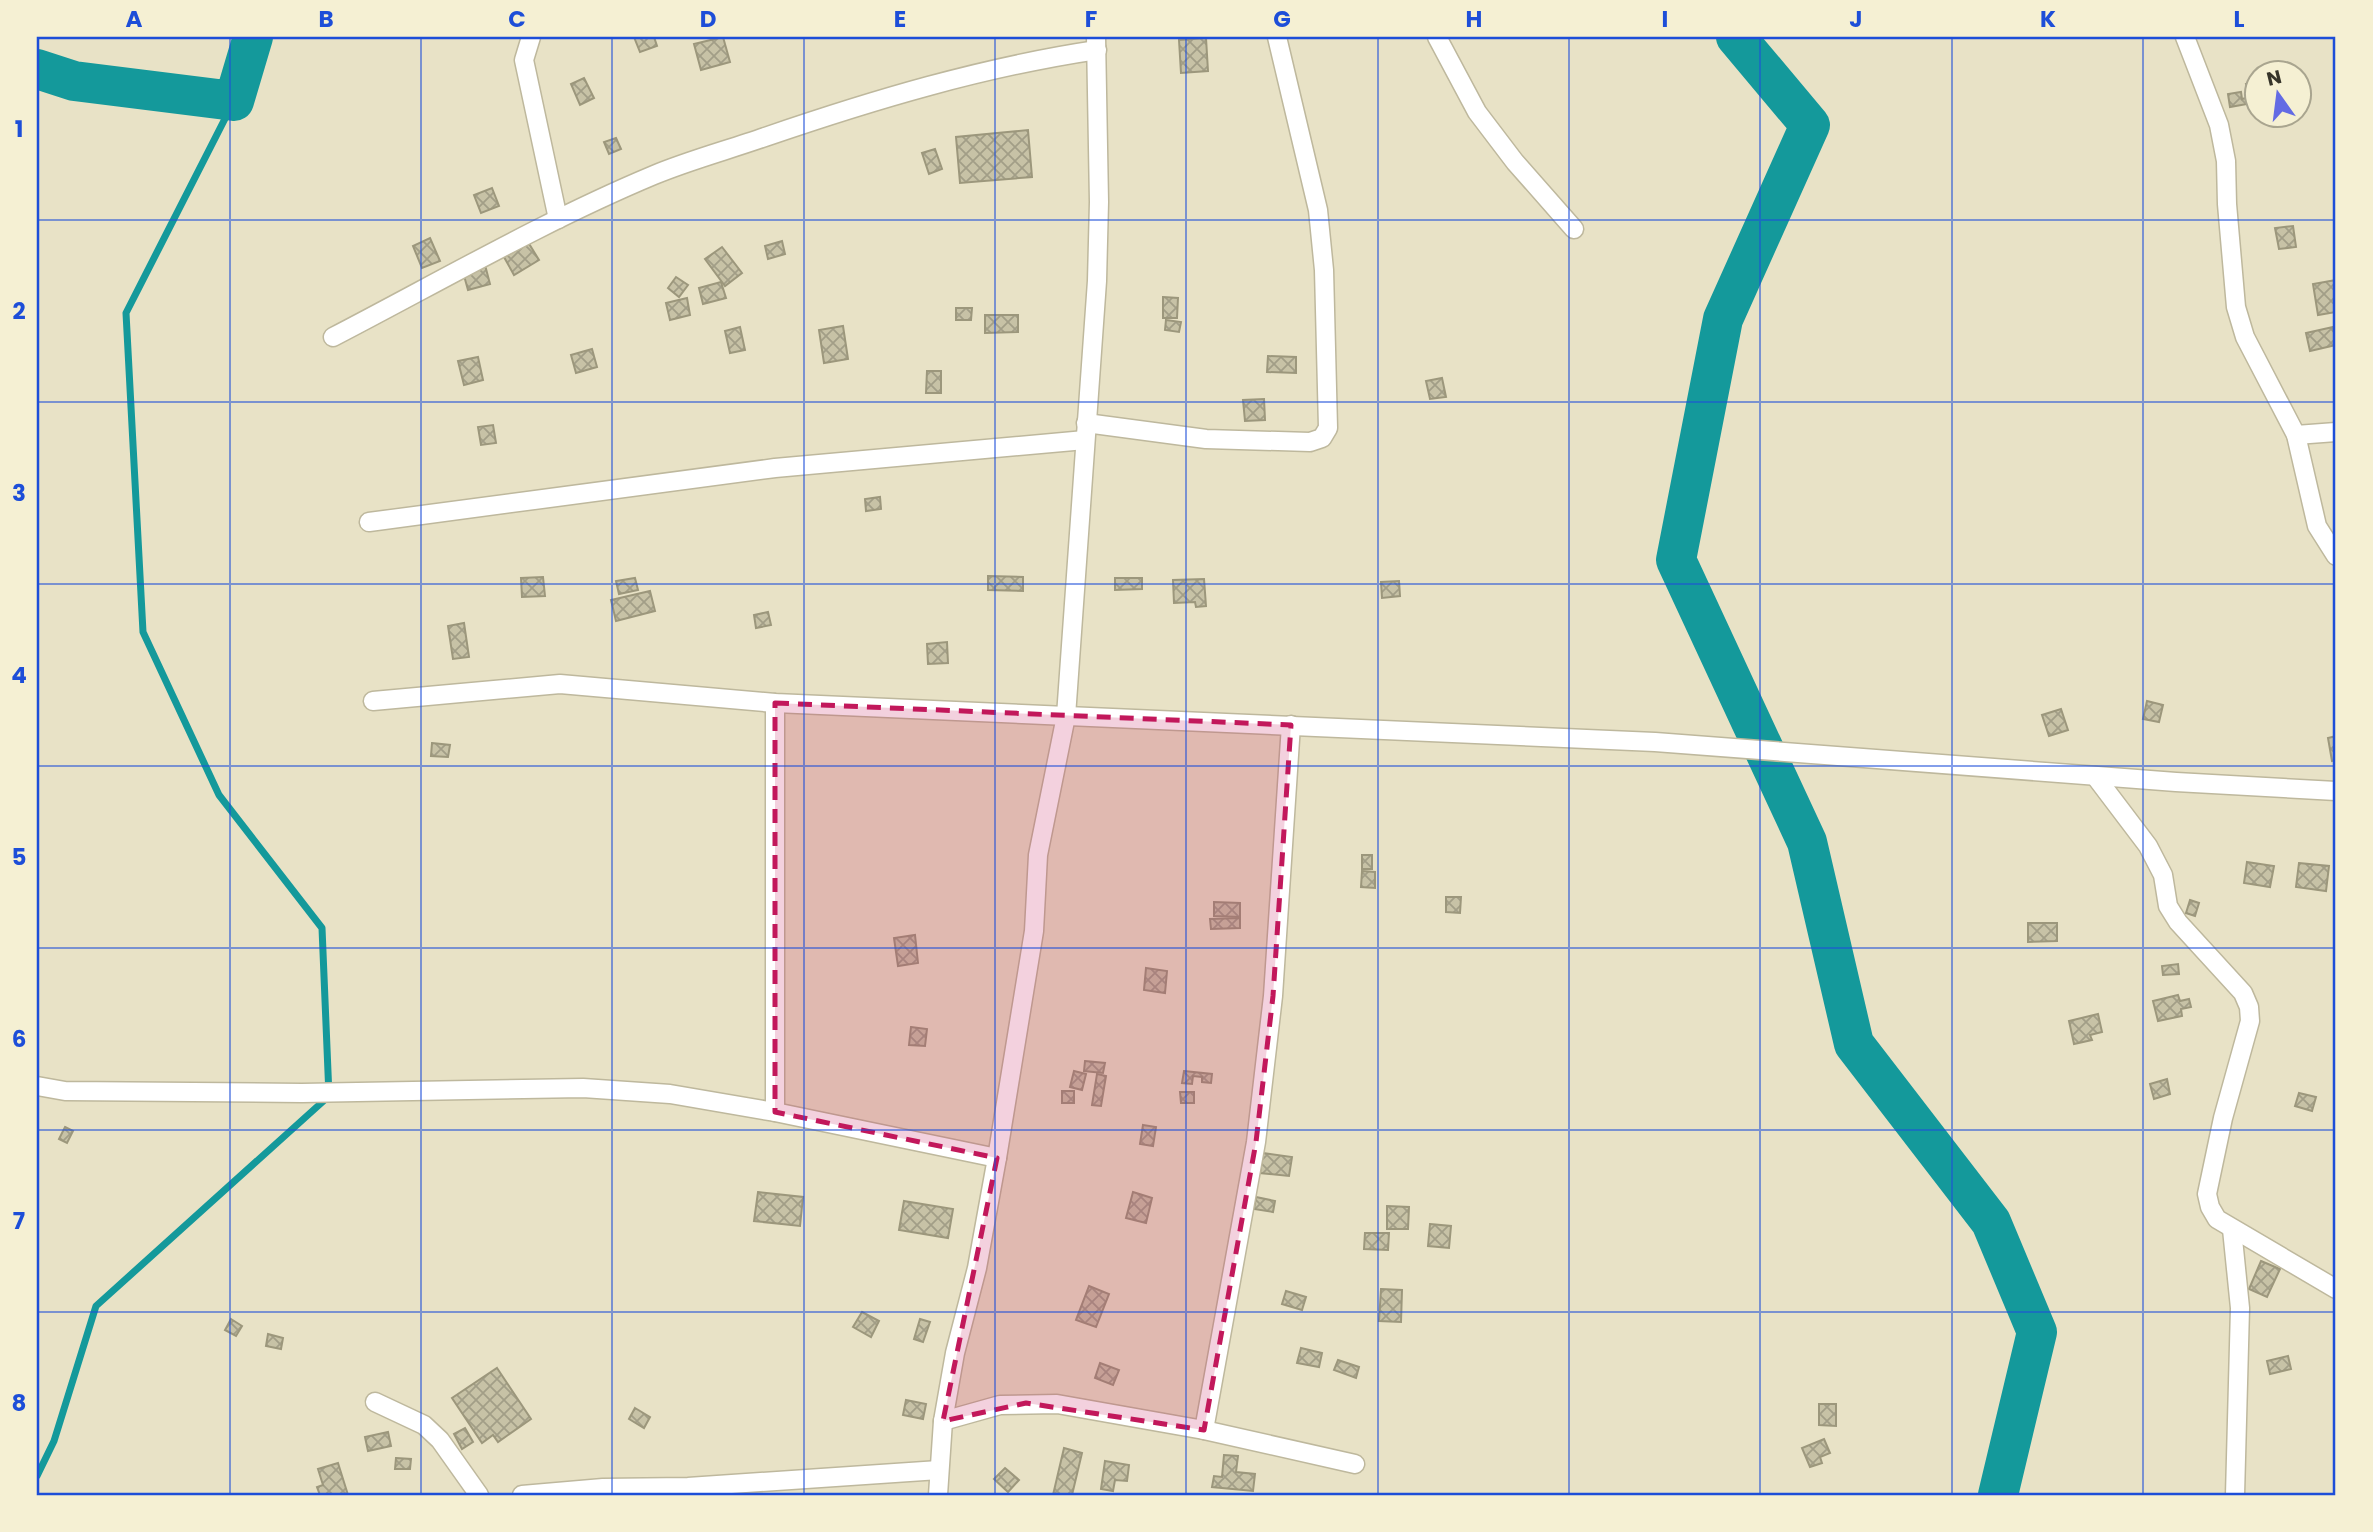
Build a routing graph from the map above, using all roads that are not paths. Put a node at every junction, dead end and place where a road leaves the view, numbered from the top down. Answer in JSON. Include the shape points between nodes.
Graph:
{"nodes":[{"id":1,"x":531,"y":37,"type":"edge"},
{"id":2,"x":1277,"y":37,"type":"edge"},
{"id":3,"x":1437,"y":37,"type":"edge"},
{"id":4,"x":2185,"y":37,"type":"edge"},
{"id":5,"x":1099,"y":41,"type":"edge"},
{"id":6,"x":558,"y":219,"type":"junction"},
{"id":7,"x":1574,"y":229,"type":"dead end"},
{"id":8,"x":333,"y":337,"type":"dead end"},
{"id":9,"x":1086,"y":432,"type":"junction"},
{"id":10,"x":2336,"y":432,"type":"edge"},
{"id":11,"x":2296,"y":435,"type":"junction"},
{"id":12,"x":369,"y":522,"type":"dead end"},
{"id":13,"x":2336,"y":556,"type":"edge"},
{"id":14,"x":373,"y":701,"type":"dead end"},
{"id":15,"x":775,"y":703,"type":"junction"},
{"id":16,"x":1066,"y":716,"type":"junction"},
{"id":17,"x":1291,"y":726,"type":"junction"},
{"id":18,"x":2095,"y":776,"type":"junction"},
{"id":19,"x":2336,"y":791,"type":"edge"},
{"id":20,"x":37,"y":1086,"type":"edge"},
{"id":21,"x":775,"y":1112,"type":"junction"},
{"id":22,"x":997,"y":1158,"type":"junction"},
{"id":23,"x":2232,"y":1228,"type":"junction"},
{"id":24,"x":2336,"y":1289,"type":"edge"},
{"id":25,"x":375,"y":1402,"type":"dead end"},
{"id":26,"x":943,"y":1421,"type":"junction"},
{"id":27,"x":1204,"y":1430,"type":"junction"},
{"id":28,"x":1355,"y":1464,"type":"dead end"},
{"id":29,"x":939,"y":1471,"type":"junction"},
{"id":30,"x":479,"y":1495,"type":"edge"},
{"id":31,"x":522,"y":1495,"type":"edge"},
{"id":32,"x":938,"y":1495,"type":"edge"},
{"id":33,"x":2235,"y":1495,"type":"edge"}],
"edges":[{"from":1,"to":6,"type":"street","via":[[524,60]]},
{"from":2,"to":9,"type":"street","via":[[1318,210],[1328,428],[1322,438],[1310,442]]},
{"from":3,"to":7,"type":"street","via":[[1477,112]]},
{"from":4,"to":11,"type":"street","via":[[2219,125],[2226,161],[2236,307],[2245,337]]},
{"from":5,"to":6,"type":"street","via":[[816,119],[656,174]]},
{"from":5,"to":9,"type":"street","via":[[1097,281]]},
{"from":6,"to":8,"type":"street"},
{"from":9,"to":12,"type":"street","via":[[775,467]]},
{"from":9,"to":16,"type":"street"},
{"from":10,"to":11,"type":"street"},
{"from":11,"to":13,"type":"street","via":[[2317,526]]},
{"from":14,"to":15,"type":"street","via":[[560,684]]},
{"from":15,"to":16,"type":"street"},
{"from":15,"to":21,"type":"street"},
{"from":16,"to":17,"type":"street"},
{"from":16,"to":22,"type":"street","via":[[1038,855],[1034,931]]},
{"from":17,"to":18,"type":"street","via":[[1655,742]]},
{"from":17,"to":27,"type":"street","via":[[1273,996],[1256,1142]]},
{"from":18,"to":19,"type":"street"},
{"from":18,"to":23,"type":"street","via":[[2148,846],[2178,922],[2243,993],[2249,1007],[2250,1021],[2207,1194],[2217,1219]]},
{"from":20,"to":21,"type":"street","via":[[65,1091],[288,1093],[583,1088],[670,1094]]},
{"from":21,"to":22,"type":"street"},
{"from":22,"to":26,"type":"street"},
{"from":23,"to":24,"type":"street"},
{"from":23,"to":33,"type":"street","via":[[2240,1308]]},
{"from":25,"to":30,"type":"street","via":[[424,1425]]},
{"from":26,"to":27,"type":"street","via":[[1000,1405],[1036,1403]]},
{"from":26,"to":29,"type":"street"},
{"from":27,"to":28,"type":"street"},
{"from":29,"to":31,"type":"street"},
{"from":29,"to":32,"type":"street"}]}
